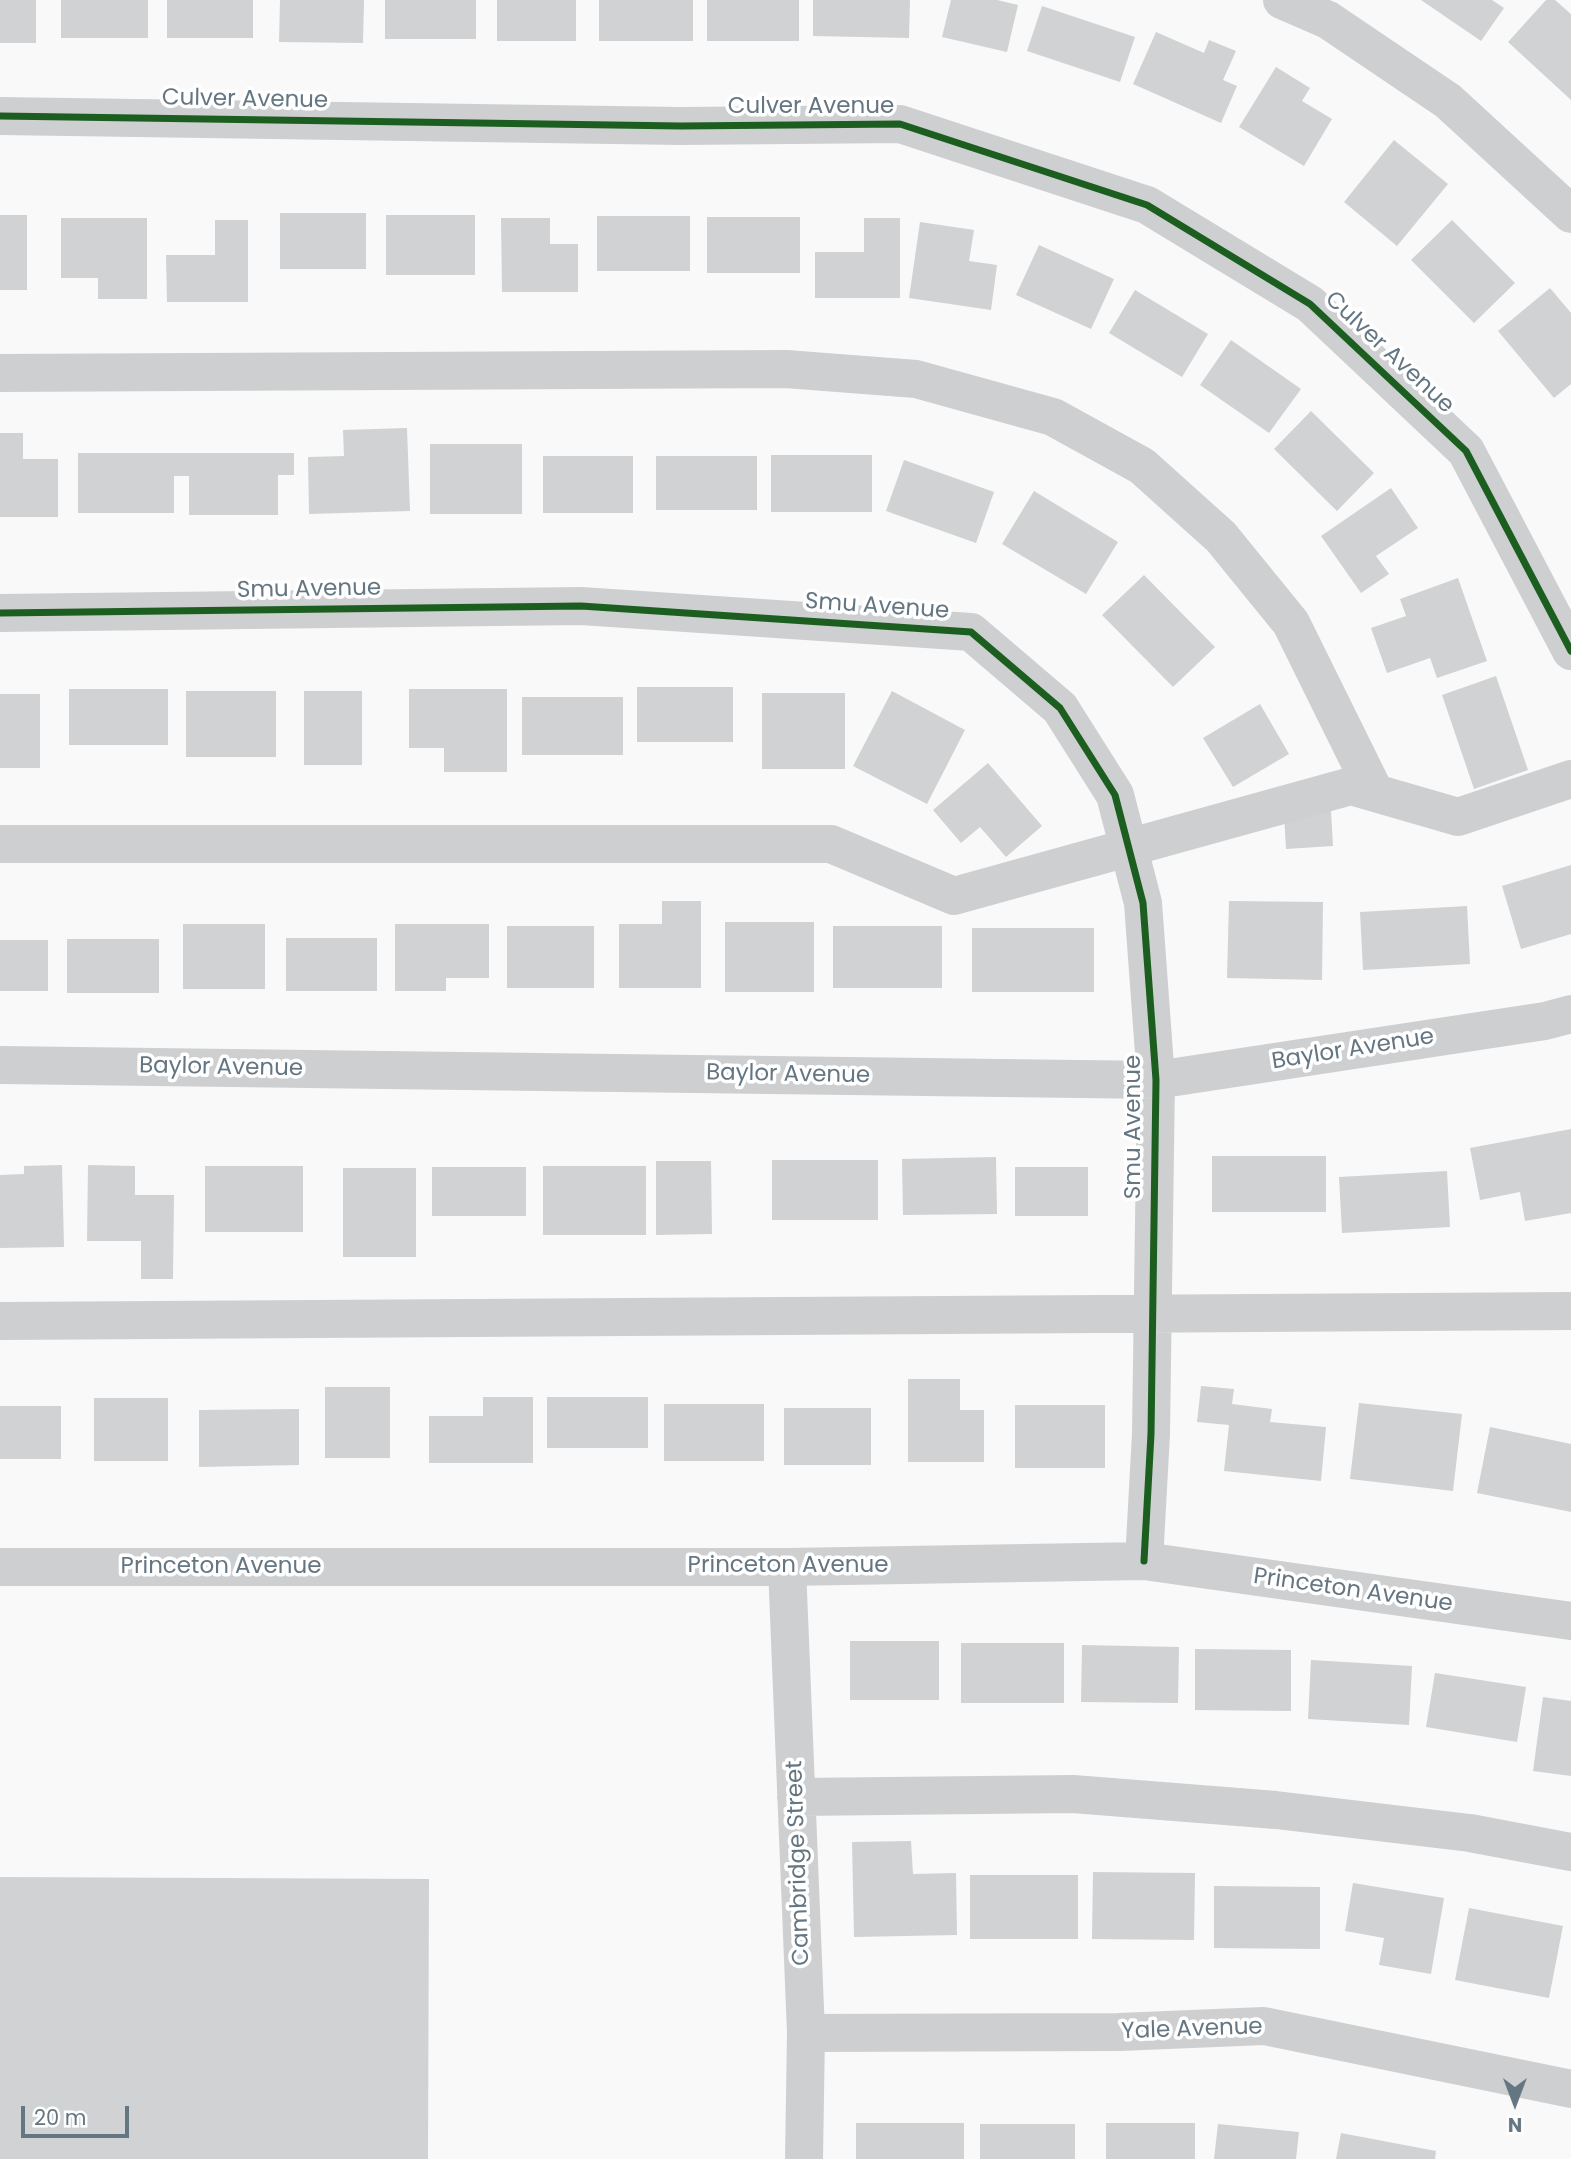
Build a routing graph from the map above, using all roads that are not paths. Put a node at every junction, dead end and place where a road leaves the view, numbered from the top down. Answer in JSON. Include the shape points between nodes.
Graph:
{"nodes":[{"id":1,"x":1282,"y":0,"type":"edge"},
{"id":2,"x":0,"y":116,"type":"edge"},
{"id":3,"x":1571,"y":214,"type":"edge"},
{"id":4,"x":0,"y":373,"type":"edge"},
{"id":5,"x":0,"y":613,"type":"edge"},
{"id":6,"x":1571,"y":651,"type":"edge"},
{"id":7,"x":1571,"y":779,"type":"edge"},
{"id":8,"x":1375,"y":793,"type":"junction"},
{"id":9,"x":0,"y":844,"type":"edge"},
{"id":10,"x":1129,"y":848,"type":"junction"},
{"id":11,"x":1571,"y":1013,"type":"edge"},
{"id":12,"x":0,"y":1065,"type":"edge"},
{"id":13,"x":1156,"y":1080,"type":"junction"},
{"id":14,"x":1571,"y":1311,"type":"edge"},
{"id":15,"x":1152,"y":1314,"type":"junction"},
{"id":16,"x":0,"y":1321,"type":"edge"},
{"id":17,"x":1144,"y":1562,"type":"junction"},
{"id":18,"x":0,"y":1567,"type":"edge"},
{"id":19,"x":787,"y":1567,"type":"junction"},
{"id":20,"x":1571,"y":1621,"type":"edge"},
{"id":21,"x":796,"y":1797,"type":"junction"},
{"id":22,"x":1571,"y":1853,"type":"edge"},
{"id":23,"x":806,"y":2033,"type":"junction"},
{"id":24,"x":1571,"y":2089,"type":"edge"},
{"id":25,"x":804,"y":2159,"type":"edge"}],
"edges":[{"from":1,"to":3,"type":"street","via":[[1328,20],[1448,101]]},
{"from":2,"to":6,"type":"street","name":"Culver Avenue","via":[[681,126],[900,124],[1147,205],[1310,304],[1466,451]]},
{"from":4,"to":8,"type":"street","via":[[786,369],[916,379],[1053,417],[1142,466],[1221,537],[1291,623]]},
{"from":5,"to":10,"type":"street","name":"Smu Avenue","via":[[582,606],[971,632],[1060,708],[1115,795]]},
{"from":7,"to":8,"type":"street","via":[[1458,817]]},
{"from":8,"to":10,"type":"street","via":[[1351,786]]},
{"from":9,"to":10,"type":"street","via":[[831,844],[954,896]]},
{"from":10,"to":13,"type":"street","name":"Smu Avenue","via":[[1143,903]]},
{"from":11,"to":13,"type":"street","name":"Baylor Avenue","via":[[1545,1021]]},
{"from":12,"to":13,"type":"street","name":"Baylor Avenue"},
{"from":13,"to":15,"type":"street","name":"Smu Avenue"},
{"from":14,"to":15,"type":"street"},
{"from":15,"to":16,"type":"street"},
{"from":15,"to":17,"type":"street","name":"Smu Avenue"},
{"from":17,"to":19,"type":"street","name":"Princeton Avenue"},
{"from":17,"to":20,"type":"street","name":"Princeton Avenue"},
{"from":18,"to":19,"type":"street","name":"Princeton Avenue"},
{"from":19,"to":21,"type":"street","name":"Cambridge Street"},
{"from":21,"to":22,"type":"street","via":[[1073,1794],[1471,1833]]},
{"from":21,"to":23,"type":"street","name":"Cambridge Street"},
{"from":23,"to":24,"type":"street","name":"Yale Avenue","via":[[1119,2032],[1264,2025]]},
{"from":23,"to":25,"type":"street","name":"Cambridge Street"}]}
